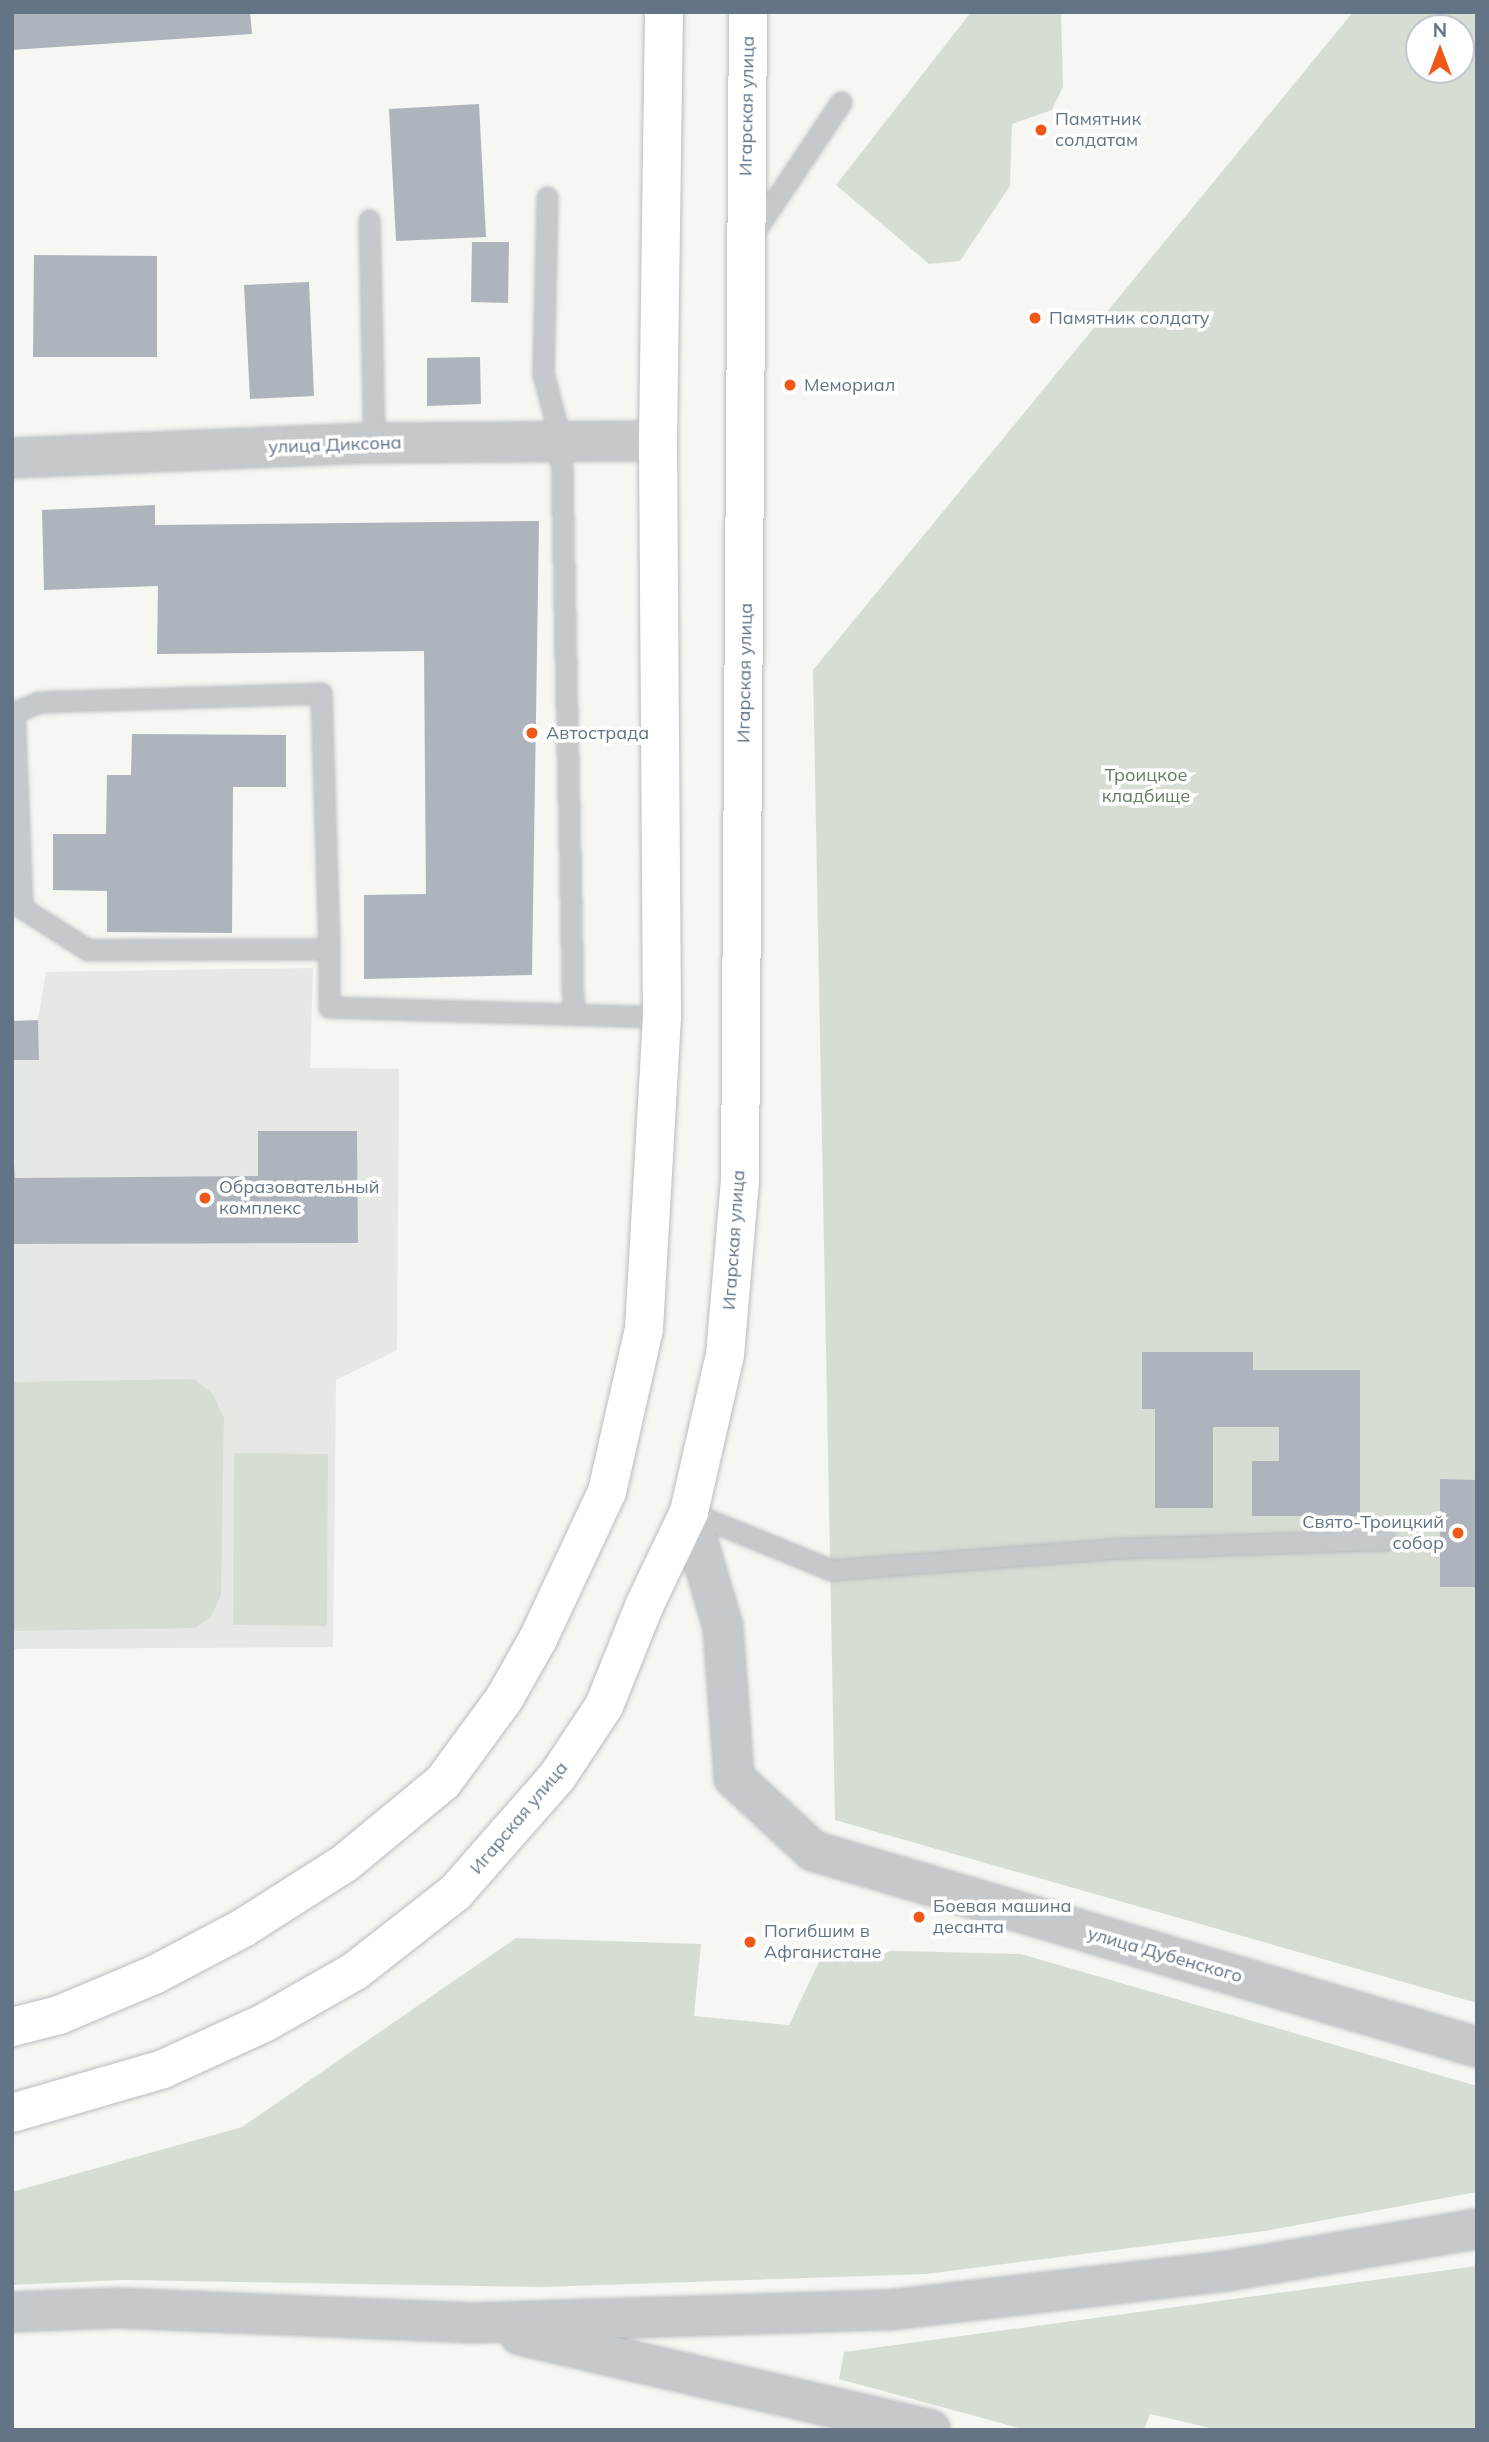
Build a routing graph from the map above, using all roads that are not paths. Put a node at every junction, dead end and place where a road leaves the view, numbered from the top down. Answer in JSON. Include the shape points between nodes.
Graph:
{"nodes":[{"id":1,"x":664,"y":12,"type":"edge"},
{"id":2,"x":748,"y":12,"type":"edge"},
{"id":3,"x":841,"y":102,"type":"dead end"},
{"id":4,"x":547,"y":198,"type":"dead end"},
{"id":5,"x":369,"y":220,"type":"dead end"},
{"id":6,"x":744,"y":248,"type":"junction"},
{"id":7,"x":658,"y":441,"type":"junction"},
{"id":8,"x":561,"y":442,"type":"junction"},
{"id":9,"x":374,"y":443,"type":"junction"},
{"id":10,"x":12,"y":458,"type":"edge"},
{"id":11,"x":329,"y":950,"type":"junction"},
{"id":12,"x":573,"y":1014,"type":"junction"},
{"id":13,"x":662,"y":1017,"type":"junction"},
{"id":14,"x":689,"y":1512,"type":"junction"},
{"id":15,"x":1386,"y":1540,"type":"dead end"},
{"id":16,"x":12,"y":2027,"type":"edge"},
{"id":17,"x":1477,"y":2048,"type":"edge"},
{"id":18,"x":12,"y":2113,"type":"edge"},
{"id":19,"x":1477,"y":2229,"type":"edge"},
{"id":20,"x":12,"y":2312,"type":"edge"},
{"id":21,"x":724,"y":2315,"type":"junction"},
{"id":22,"x":470,"y":2323,"type":"junction"},
{"id":23,"x":710,"y":2379,"type":"junction"},
{"id":24,"x":930,"y":2430,"type":"edge"}],
"edges":[{"from":1,"to":7,"type":"main road"},
{"from":2,"to":6,"type":"main road","name":"Игарская улица"},
{"from":3,"to":6,"type":"lane"},
{"from":4,"to":8,"type":"lane","via":[[543,373]]},
{"from":5,"to":9,"type":"lane"},
{"from":6,"to":14,"type":"main road","name":"Игарская улица","via":[[748,389],[740,1181],[725,1355]]},
{"from":7,"to":8,"type":"street","name":"улица Диксона"},
{"from":7,"to":13,"type":"main road"},
{"from":8,"to":9,"type":"street","name":"улица Диксона"},
{"from":8,"to":12,"type":"lane"},
{"from":9,"to":10,"type":"street","name":"улица Диксона"},
{"from":11,"to":11,"type":"lane","via":[[88,950],[22,908],[13,712],[40,702],[321,692]]},
{"from":11,"to":12,"type":"lane","via":[[330,1007]]},
{"from":12,"to":13,"type":"lane"},
{"from":13,"to":16,"type":"main road","via":[[644,1329],[607,1492],[538,1639],[503,1699],[443,1783],[345,1863],[243,1928],[153,1975],[59,2015]]},
{"from":14,"to":15,"type":"lane","via":[[831,1570],[1125,1548]]},
{"from":14,"to":17,"type":"street","name":"улица Дубенского","via":[[723,1628],[734,1778],[813,1851]]},
{"from":14,"to":18,"type":"main road","name":"Игарская улица","via":[[604,1706],[558,1777],[455,1893],[355,1971],[264,2023],[163,2069]]},
{"from":19,"to":21,"type":"street","via":[[1220,2272],[890,2310]]},
{"from":20,"to":22,"type":"street","via":[[117,2308]]},
{"from":21,"to":22,"type":"street"},
{"from":21,"to":23,"type":"street","via":[[686,2340]]},
{"from":22,"to":23,"type":"street"},
{"from":23,"to":24,"type":"street"}]}
